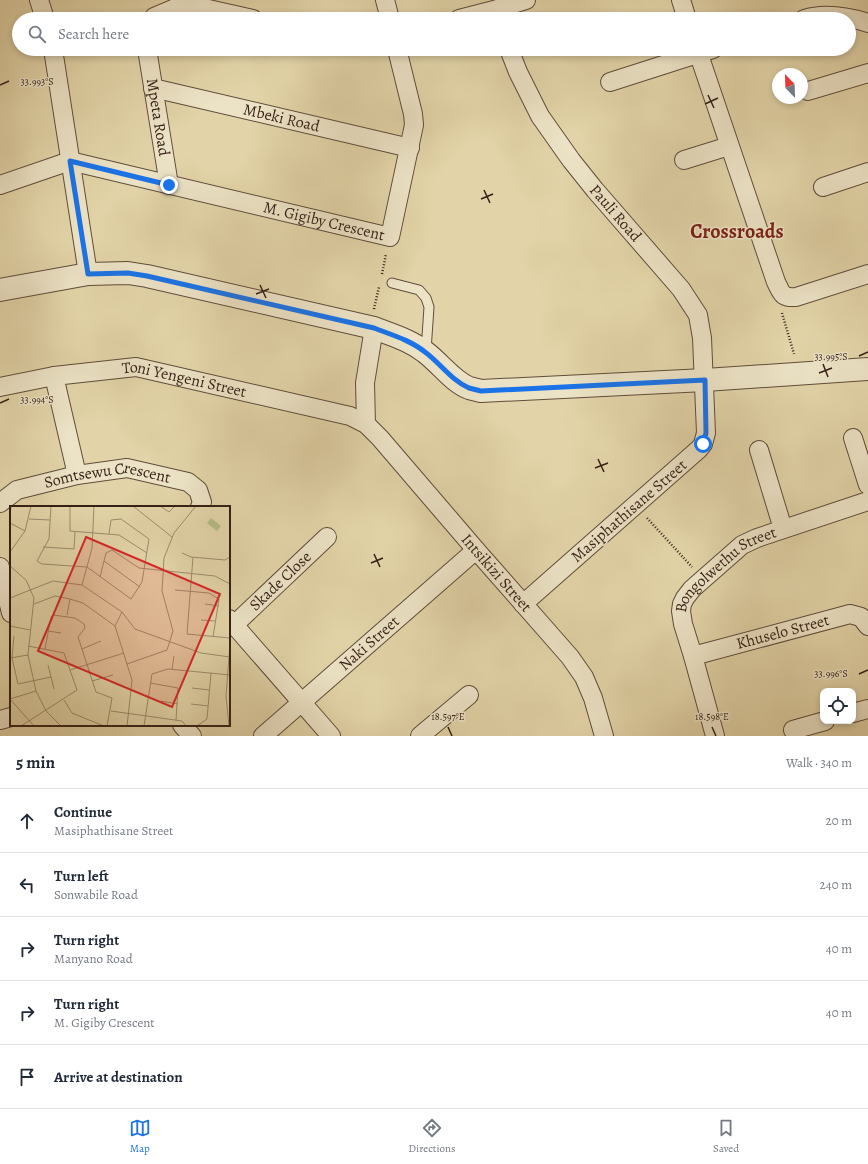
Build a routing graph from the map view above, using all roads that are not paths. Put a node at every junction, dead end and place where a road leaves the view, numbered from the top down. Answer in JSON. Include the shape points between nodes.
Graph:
{"nodes":[{"id":1,"x":39,"y":0,"type":"edge"},
{"id":2,"x":385,"y":0,"type":"edge"},
{"id":3,"x":526,"y":0,"type":"edge"},
{"id":4,"x":681,"y":0,"type":"edge"},
{"id":5,"x":494,"y":10,"type":"edge"},
{"id":6,"x":43,"y":12,"type":"edge"},
{"id":7,"x":163,"y":12,"type":"edge"},
{"id":8,"x":222,"y":12,"type":"edge"},
{"id":9,"x":388,"y":12,"type":"edge"},
{"id":10,"x":685,"y":12,"type":"edge"},
{"id":11,"x":856,"y":20,"type":"edge"},
{"id":12,"x":868,"y":23,"type":"edge"},
{"id":13,"x":54,"y":56,"type":"edge"},
{"id":14,"x":148,"y":56,"type":"edge"},
{"id":15,"x":399,"y":56,"type":"edge"},
{"id":16,"x":512,"y":56,"type":"edge"},
{"id":17,"x":688,"y":56,"type":"edge"},
{"id":18,"x":704,"y":56,"type":"edge"},
{"id":19,"x":868,"y":73,"type":"edge"},
{"id":20,"x":610,"y":82,"type":"dead end"},
{"id":21,"x":153,"y":88,"type":"junction"},
{"id":22,"x":808,"y":90,"type":"dead end"},
{"id":23,"x":729,"y":146,"type":"junction"},
{"id":24,"x":410,"y":148,"type":"junction"},
{"id":25,"x":684,"y":160,"type":"dead end"},
{"id":26,"x":70,"y":161,"type":"junction"},
{"id":27,"x":868,"y":172,"type":"edge"},
{"id":28,"x":0,"y":185,"type":"edge"},
{"id":29,"x":169,"y":185,"type":"junction"},
{"id":30,"x":823,"y":187,"type":"dead end"},
{"id":31,"x":88,"y":274,"type":"junction"},
{"id":32,"x":868,"y":274,"type":"edge"},
{"id":33,"x":392,"y":283,"type":"dead end"},
{"id":34,"x":0,"y":290,"type":"edge"},
{"id":35,"x":374,"y":328,"type":"junction"},
{"id":36,"x":426,"y":352,"type":"junction"},
{"id":37,"x":868,"y":369,"type":"edge"},
{"id":38,"x":54,"y":376,"type":"junction"},
{"id":39,"x":705,"y":380,"type":"junction"},
{"id":40,"x":0,"y":387,"type":"edge"},
{"id":41,"x":366,"y":424,"type":"junction"},
{"id":42,"x":852,"y":438,"type":"dead end"},
{"id":43,"x":759,"y":450,"type":"dead end"},
{"id":44,"x":77,"y":475,"type":"junction"},
{"id":45,"x":868,"y":485,"type":"edge"},
{"id":46,"x":868,"y":501,"type":"edge"},
{"id":47,"x":0,"y":503,"type":"edge"},
{"id":48,"x":200,"y":506,"type":"edge"},
{"id":49,"x":783,"y":529,"type":"junction"},
{"id":50,"x":326,"y":538,"type":"dead end"},
{"id":51,"x":476,"y":550,"type":"junction"},
{"id":52,"x":0,"y":568,"type":"edge"},
{"id":53,"x":523,"y":604,"type":"junction"},
{"id":54,"x":10,"y":606,"type":"edge"},
{"id":55,"x":231,"y":622,"type":"edge"},
{"id":56,"x":868,"y":626,"type":"edge"},
{"id":57,"x":693,"y":656,"type":"junction"},
{"id":58,"x":468,"y":695,"type":"dead end"},
{"id":59,"x":301,"y":702,"type":"junction"},
{"id":60,"x":868,"y":709,"type":"edge"},
{"id":61,"x":856,"y":712,"type":"edge"},
{"id":62,"x":10,"y":717,"type":"edge"},
{"id":63,"x":0,"y":720,"type":"edge"},
{"id":64,"x":820,"y":722,"type":"edge"},
{"id":65,"x":183,"y":726,"type":"edge"},
{"id":66,"x":793,"y":730,"type":"dead end"},
{"id":67,"x":192,"y":736,"type":"edge"},
{"id":68,"x":263,"y":736,"type":"edge"},
{"id":69,"x":331,"y":736,"type":"edge"},
{"id":70,"x":420,"y":736,"type":"edge"},
{"id":71,"x":604,"y":736,"type":"edge"},
{"id":72,"x":715,"y":736,"type":"edge"}],
"edges":[{"from":1,"to":6,"type":"street"},
{"from":2,"to":9,"type":"street"},
{"from":3,"to":5,"type":"street"},
{"from":4,"to":10,"type":"street"},
{"from":7,"to":8,"type":"street","via":[[180,6],[195,6]]},
{"from":11,"to":12,"type":"street"},
{"from":13,"to":26,"type":"street"},
{"from":14,"to":21,"type":"street","name":"Mpeta Road"},
{"from":15,"to":24,"type":"street","name":"M. Gigiby Crescent","via":[[413,114]]},
{"from":16,"to":39,"type":"street","name":"Pauli Road","via":[[540,116],[571,160],[691,302],[698,315]]},
{"from":17,"to":20,"type":"street"},
{"from":18,"to":23,"type":"street"},
{"from":19,"to":22,"type":"street"},
{"from":21,"to":24,"type":"street","name":"Mbeki Road"},
{"from":21,"to":29,"type":"street","name":"Mpeta Road"},
{"from":23,"to":25,"type":"street"},
{"from":23,"to":32,"type":"street","via":[[782,295],[796,297]]},
{"from":24,"to":29,"type":"street","name":"M. Gigiby Crescent","via":[[390,238]]},
{"from":26,"to":28,"type":"street"},
{"from":26,"to":29,"type":"street","name":"M. Gigiby Crescent"},
{"from":26,"to":31,"type":"street"},
{"from":27,"to":30,"type":"street"},
{"from":31,"to":34,"type":"street"},
{"from":31,"to":35,"type":"street","via":[[128,273],[147,276]]},
{"from":33,"to":36,"type":"lane","via":[[419,290],[426,298],[429,307]]},
{"from":35,"to":36,"type":"street","via":[[400,337]]},
{"from":35,"to":41,"type":"street","via":[[365,383]]},
{"from":36,"to":39,"type":"street","via":[[457,381],[481,391]]},
{"from":37,"to":39,"type":"street"},
{"from":38,"to":40,"type":"street","name":"Toni Yengeni Street"},
{"from":38,"to":41,"type":"street","name":"Toni Yengeni Street","via":[[136,367],[350,416]]},
{"from":38,"to":44,"type":"street"},
{"from":39,"to":53,"type":"street","name":"Masiphathisane Street","via":[[706,433],[699,450]]},
{"from":41,"to":51,"type":"street","name":"Intsikizi Street"},
{"from":42,"to":45,"type":"street"},
{"from":43,"to":49,"type":"street","name":"Bongolwethu Street"},
{"from":44,"to":47,"type":"street","name":"Somtsewu Crescent","via":[[17,490]]},
{"from":44,"to":48,"type":"street","name":"Somtsewu Crescent","via":[[127,468],[188,482],[198,490],[202,502]]},
{"from":46,"to":49,"type":"street","name":"Bongolwethu Street"},
{"from":49,"to":57,"type":"street","name":"Bongolwethu Street","via":[[742,545],[685,598],[681,611]]},
{"from":50,"to":55,"type":"street","name":"Skade Close"},
{"from":51,"to":53,"type":"street","name":"Intsikizi Street"},
{"from":51,"to":59,"type":"street","name":"Naki Street"},
{"from":52,"to":54,"type":"street"},
{"from":53,"to":71,"type":"street","name":"Intsikizi Street","via":[[570,657],[584,678]]},
{"from":55,"to":59,"type":"street"},
{"from":56,"to":57,"type":"street","name":"Khuselo Street","via":[[861,617],[850,614]]},
{"from":57,"to":72,"type":"street","name":"Bongolwethu Street"},
{"from":58,"to":70,"type":"street"},
{"from":59,"to":68,"type":"street","name":"Naki Street"},
{"from":59,"to":69,"type":"street"},
{"from":60,"to":61,"type":"street"},
{"from":62,"to":63,"type":"street"},
{"from":64,"to":66,"type":"street"},
{"from":65,"to":67,"type":"street"}]}
